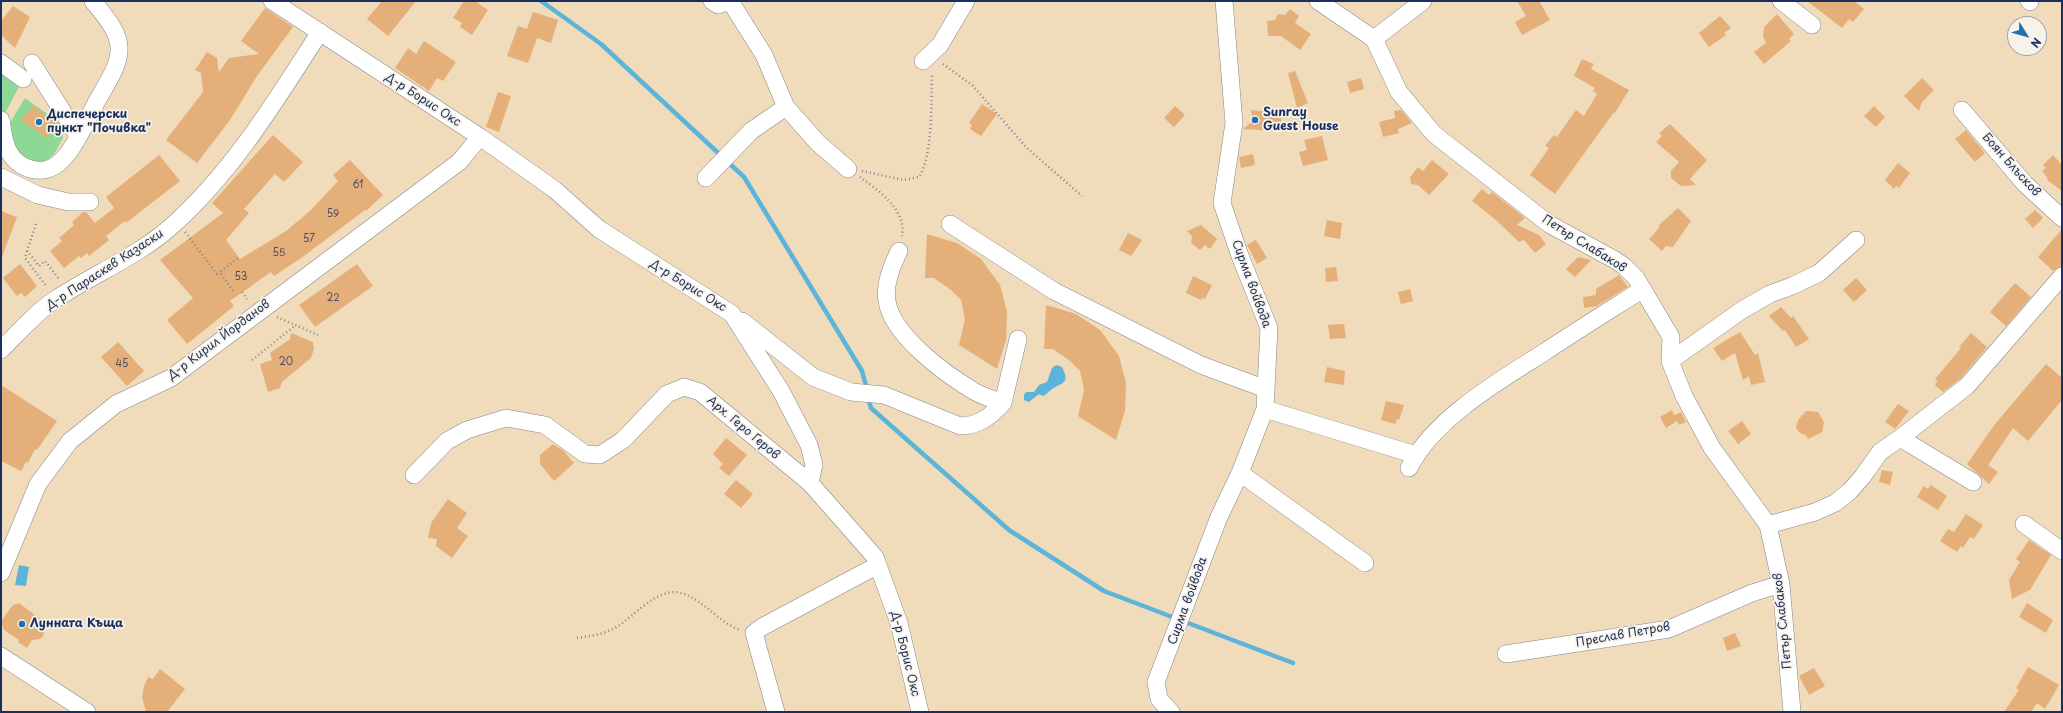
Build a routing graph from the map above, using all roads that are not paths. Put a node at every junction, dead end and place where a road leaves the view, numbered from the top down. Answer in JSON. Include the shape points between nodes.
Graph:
{"nodes":[{"id":1,"x":93,"y":1,"type":"edge"},
{"id":2,"x":272,"y":1,"type":"edge"},
{"id":3,"x":712,"y":1,"type":"edge"},
{"id":4,"x":730,"y":1,"type":"edge"},
{"id":5,"x":966,"y":1,"type":"edge"},
{"id":6,"x":1224,"y":1,"type":"edge"},
{"id":7,"x":1318,"y":1,"type":"edge"},
{"id":8,"x":1423,"y":1,"type":"edge"},
{"id":9,"x":1781,"y":1,"type":"edge"},
{"id":10,"x":1812,"y":25,"type":"dead end"},
{"id":11,"x":320,"y":32,"type":"junction"},
{"id":12,"x":1374,"y":39,"type":"junction"},
{"id":13,"x":1,"y":63,"type":"edge"},
{"id":14,"x":32,"y":63,"type":"dead end"},
{"id":15,"x":927,"y":66,"type":"road end"},
{"id":16,"x":23,"y":79,"type":"dead end"},
{"id":17,"x":786,"y":107,"type":"junction"},
{"id":18,"x":1962,"y":110,"type":"dead end"},
{"id":19,"x":1,"y":120,"type":"edge"},
{"id":20,"x":78,"y":136,"type":"junction"},
{"id":21,"x":480,"y":137,"type":"junction"},
{"id":22,"x":848,"y":169,"type":"road end"},
{"id":23,"x":1,"y":177,"type":"edge"},
{"id":24,"x":706,"y":178,"type":"dead end"},
{"id":25,"x":90,"y":202,"type":"dead end"},
{"id":26,"x":2062,"y":218,"type":"edge"},
{"id":27,"x":950,"y":224,"type":"dead end"},
{"id":28,"x":1856,"y":240,"type":"dead end"},
{"id":29,"x":899,"y":251,"type":"road end"},
{"id":30,"x":2062,"y":276,"type":"edge"},
{"id":31,"x":1643,"y":289,"type":"junction"},
{"id":32,"x":732,"y":314,"type":"junction"},
{"id":33,"x":1018,"y":339,"type":"dead end"},
{"id":34,"x":1,"y":350,"type":"edge"},
{"id":35,"x":1670,"y":361,"type":"junction"},
{"id":36,"x":1266,"y":388,"type":"junction"},
{"id":37,"x":1003,"y":403,"type":"junction"},
{"id":38,"x":1266,"y":409,"type":"junction"},
{"id":39,"x":1900,"y":438,"type":"junction"},
{"id":40,"x":1240,"y":474,"type":"junction"},
{"id":41,"x":414,"y":476,"type":"dead end"},
{"id":42,"x":1973,"y":482,"type":"dead end"},
{"id":43,"x":810,"y":483,"type":"junction"},
{"id":44,"x":2024,"y":524,"type":"dead end"},
{"id":45,"x":1768,"y":525,"type":"junction"},
{"id":46,"x":2062,"y":551,"type":"edge"},
{"id":47,"x":1365,"y":563,"type":"dead end"},
{"id":48,"x":878,"y":565,"type":"junction"},
{"id":49,"x":1,"y":573,"type":"edge"},
{"id":50,"x":1781,"y":584,"type":"junction"},
{"id":51,"x":1506,"y":654,"type":"dead end"},
{"id":52,"x":1,"y":656,"type":"edge"},
{"id":53,"x":80,"y":708,"type":"edge"},
{"id":54,"x":776,"y":712,"type":"edge"},
{"id":55,"x":920,"y":712,"type":"edge"},
{"id":56,"x":1171,"y":712,"type":"edge"},
{"id":57,"x":1792,"y":712,"type":"edge"}],
"edges":[{"from":1,"to":20,"type":"street","via":[[115,32],[120,48],[108,80]]},
{"from":2,"to":11,"type":"street","name":"Д-р Борис Окс"},
{"from":3,"to":4,"type":"street","via":[[718,5]]},
{"from":4,"to":17,"type":"street","via":[[764,55]]},
{"from":5,"to":15,"type":"street"},
{"from":6,"to":36,"type":"street","name":"Сирма войвода","via":[[1234,123],[1222,203],[1269,328]]},
{"from":7,"to":12,"type":"street"},
{"from":8,"to":12,"type":"street"},
{"from":9,"to":10,"type":"street"},
{"from":11,"to":21,"type":"street","name":"Д-р Борис Окс"},
{"from":11,"to":34,"type":"street","name":"Д-р Параскев Казаски","via":[[228,168],[176,221],[118,264],[62,295]]},
{"from":12,"to":31,"type":"street","name":"Петър Слабаков","via":[[1399,92],[1434,134],[1549,224],[1624,266]]},
{"from":13,"to":16,"type":"street"},
{"from":14,"to":20,"type":"street"},
{"from":17,"to":22,"type":"street","via":[[818,143]]},
{"from":17,"to":24,"type":"street","via":[[751,131]]},
{"from":18,"to":26,"type":"street","name":"Боян Блъсков","via":[[2025,184]]},
{"from":19,"to":20,"type":"street","via":[[8,151],[21,166],[29,169],[45,170],[54,166],[65,156]]},
{"from":21,"to":32,"type":"street","name":"Д-р Борис Окс","via":[[554,189],[599,229]]},
{"from":21,"to":49,"type":"street","name":"Д-р Кирил Йорданов","via":[[458,162],[171,378],[116,404],[70,441],[38,484]]},
{"from":23,"to":25,"type":"street","via":[[38,195],[68,202]]},
{"from":27,"to":36,"type":"street","via":[[1054,291],[1201,365]]},
{"from":28,"to":35,"type":"street","via":[[1819,273],[1770,294],[1742,310]]},
{"from":29,"to":37,"type":"street","via":[[888,279],[887,301],[893,319],[907,338],[933,362],[972,391]]},
{"from":30,"to":39,"type":"street","via":[[1967,386]]},
{"from":31,"to":35,"type":"street","name":"Петър Слабаков","via":[[1671,337]]},
{"from":31,"to":38,"type":"street","via":[[1486,390],[1452,417],[1412,461]]},
{"from":32,"to":37,"type":"street","via":[[812,377],[851,392],[884,395],[960,426],[971,426],[990,417]]},
{"from":32,"to":43,"type":"street","name":"Д-р Борис Окс","via":[[781,391],[809,445],[814,465]]},
{"from":33,"to":37,"type":"street"},
{"from":35,"to":45,"type":"street","name":"Петър Слабаков","via":[[1684,396],[1712,448]]},
{"from":36,"to":38,"type":"street","name":"Сирма войвода"},
{"from":38,"to":40,"type":"street","name":"Сирма войвода"},
{"from":39,"to":42,"type":"street"},
{"from":39,"to":45,"type":"street","via":[[1880,452],[1850,491],[1835,503],[1815,512]]},
{"from":40,"to":47,"type":"street"},
{"from":40,"to":56,"type":"street","name":"Сирма войвода","via":[[1219,516],[1156,682],[1159,699]]},
{"from":41,"to":43,"type":"street","name":"Арх. Геро Геров","via":[[447,441],[467,430],[506,418],[546,425],[586,454],[600,455],[623,440],[667,394],[684,387],[700,392]]},
{"from":43,"to":48,"type":"street","name":"Д-р Борис Окс","via":[[875,557]]},
{"from":44,"to":46,"type":"street"},
{"from":45,"to":50,"type":"street","name":"Петър Слабаков"},
{"from":48,"to":54,"type":"street","via":[[754,633]]},
{"from":48,"to":55,"type":"street","name":"Д-р Борис Окс","via":[[899,623]]},
{"from":50,"to":51,"type":"street","name":"Преслав Петров","via":[[1752,593],[1669,629]]},
{"from":50,"to":57,"type":"street","name":"Петър Слабаков"},
{"from":52,"to":53,"type":"street"}]}
